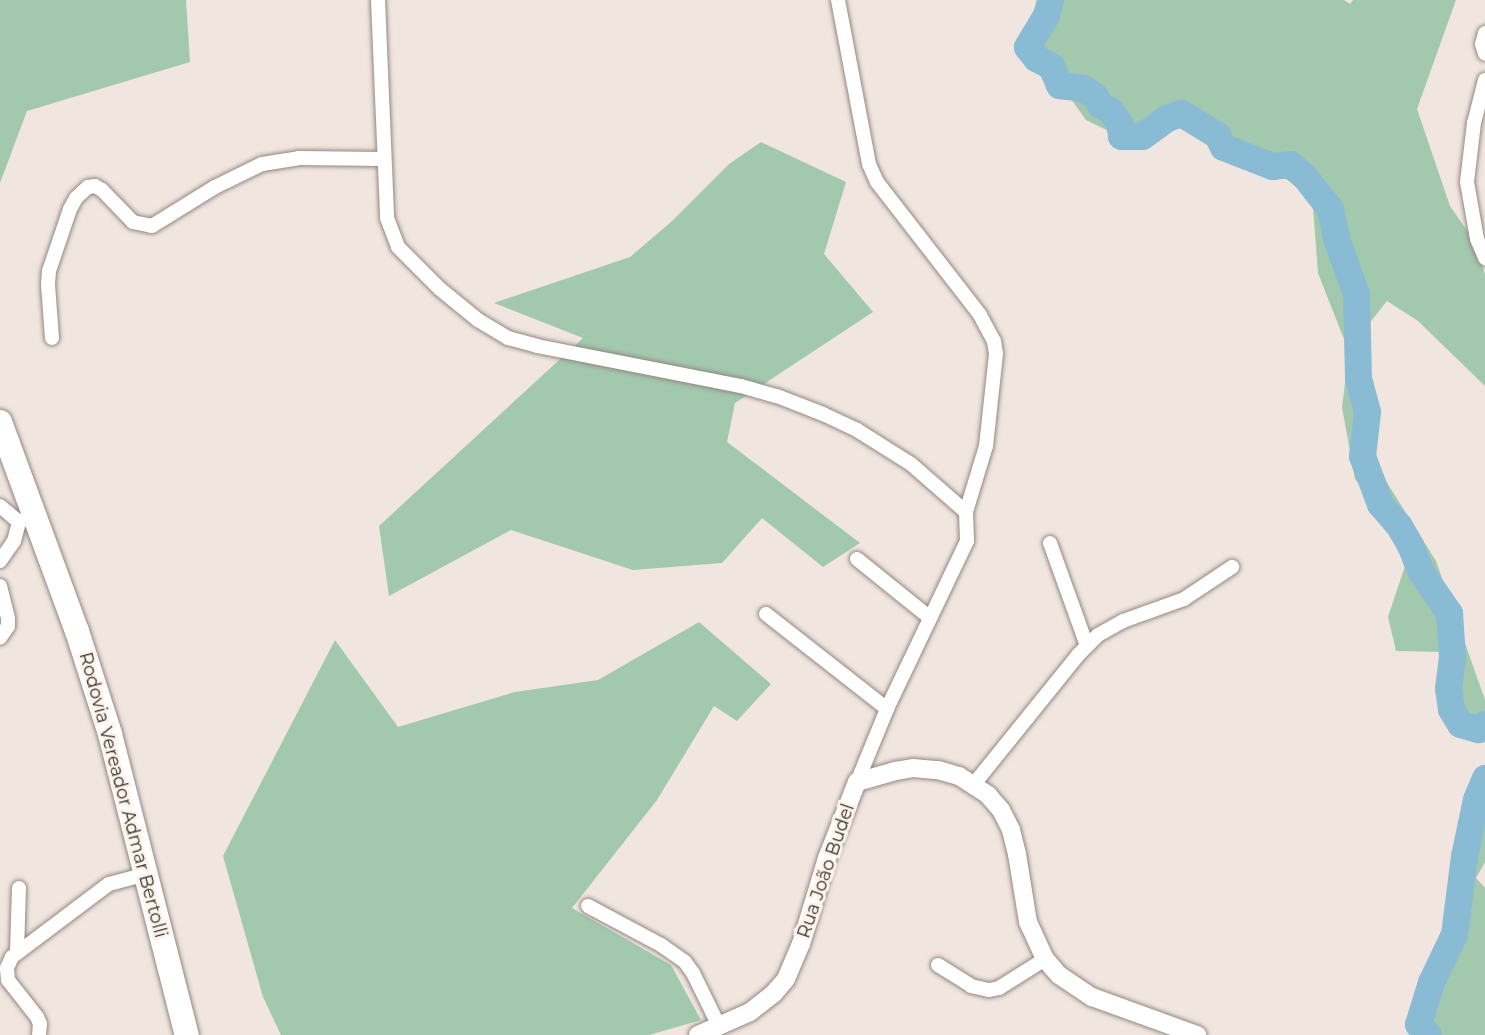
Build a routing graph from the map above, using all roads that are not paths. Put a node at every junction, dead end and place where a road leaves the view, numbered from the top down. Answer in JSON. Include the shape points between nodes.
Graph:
{"nodes":[{"id":1,"x":378,"y":0,"type":"edge"},
{"id":2,"x":838,"y":0,"type":"edge"},
{"id":3,"x":1485,"y":33,"type":"edge"},
{"id":4,"x":1485,"y":54,"type":"edge"},
{"id":5,"x":1485,"y":80,"type":"edge"},
{"id":6,"x":384,"y":159,"type":"junction"},
{"id":7,"x":1485,"y":258,"type":"edge"},
{"id":8,"x":52,"y":338,"type":"dead end"},
{"id":9,"x":0,"y":422,"type":"edge"},
{"id":10,"x":0,"y":506,"type":"edge"},
{"id":11,"x":966,"y":512,"type":"junction"},
{"id":12,"x":27,"y":518,"type":"junction"},
{"id":13,"x":1050,"y":543,"type":"dead end"},
{"id":14,"x":857,"y":559,"type":"dead end"},
{"id":15,"x":0,"y":561,"type":"edge"},
{"id":16,"x":1232,"y":567,"type":"dead end"},
{"id":17,"x":0,"y":586,"type":"edge"},
{"id":18,"x":766,"y":614,"type":"dead end"},
{"id":19,"x":929,"y":617,"type":"junction"},
{"id":20,"x":0,"y":638,"type":"edge"},
{"id":21,"x":1087,"y":646,"type":"junction"},
{"id":22,"x":887,"y":709,"type":"junction"},
{"id":23,"x":857,"y":782,"type":"junction"},
{"id":24,"x":974,"y":784,"type":"junction"},
{"id":25,"x":146,"y":874,"type":"junction"},
{"id":26,"x":19,"y":888,"type":"dead end"},
{"id":27,"x":588,"y":906,"type":"dead end"},
{"id":28,"x":18,"y":951,"type":"junction"},
{"id":29,"x":1045,"y":959,"type":"junction"},
{"id":30,"x":938,"y":966,"type":"dead end"},
{"id":31,"x":719,"y":1026,"type":"junction"},
{"id":32,"x":1156,"y":1028,"type":"edge"},
{"id":33,"x":39,"y":1035,"type":"edge"},
{"id":34,"x":187,"y":1035,"type":"edge"},
{"id":35,"x":698,"y":1035,"type":"edge"},
{"id":36,"x":1197,"y":1035,"type":"edge"}],
"edges":[{"from":1,"to":6,"type":"street"},
{"from":2,"to":11,"type":"street","via":[[869,164],[877,182],[980,315],[994,341],[995,375],[986,446]]},
{"from":3,"to":4,"type":"street"},
{"from":5,"to":7,"type":"street","via":[[1474,123],[1467,182],[1477,239]]},
{"from":6,"to":8,"type":"street","via":[[299,158],[262,164],[215,187],[152,226],[133,222],[102,190],[88,187],[75,198],[49,271]]},
{"from":6,"to":11,"type":"street","via":[[387,218],[398,247],[478,320],[508,338],[537,346],[741,386],[786,399],[886,447],[937,484]]},
{"from":9,"to":12,"type":"highway","name":"Rodovia Vereador Admar Bertolli"},
{"from":10,"to":12,"type":"street"},
{"from":11,"to":19,"type":"street","via":[[967,541]]},
{"from":12,"to":15,"type":"street"},
{"from":12,"to":25,"type":"highway","name":"Rodovia Vereador Admar Bertolli","via":[[77,631],[110,734]]},
{"from":13,"to":21,"type":"street"},
{"from":14,"to":19,"type":"street"},
{"from":16,"to":21,"type":"street","via":[[1184,599],[1111,626]]},
{"from":17,"to":20,"type":"street","via":[[8,626]]},
{"from":18,"to":22,"type":"street"},
{"from":19,"to":22,"type":"street"},
{"from":21,"to":24,"type":"street"},
{"from":22,"to":23,"type":"street"},
{"from":23,"to":24,"type":"street","name":"Rua João Budel","via":[[913,768],[938,770]]},
{"from":23,"to":31,"type":"street","name":"Rua João Budel","via":[[786,979],[761,1005]]},
{"from":24,"to":29,"type":"street","name":"Rua João Budel","via":[[1001,810],[1011,830],[1028,922]]},
{"from":25,"to":28,"type":"street","via":[[109,884]]},
{"from":25,"to":34,"type":"highway","name":"Rodovia Vereador Admar Bertolli"},
{"from":26,"to":28,"type":"street"},
{"from":27,"to":31,"type":"street","via":[[685,962]]},
{"from":28,"to":33,"type":"street","via":[[7,968],[12,986],[37,1017]]},
{"from":29,"to":30,"type":"street","via":[[999,988],[989,990],[971,986]]},
{"from":29,"to":32,"type":"street","name":"Rua João Budel","via":[[1083,993]]},
{"from":31,"to":35,"type":"street","name":"Rua João Budel"},
{"from":32,"to":36,"type":"street","name":"Rua João Budel"}]}
